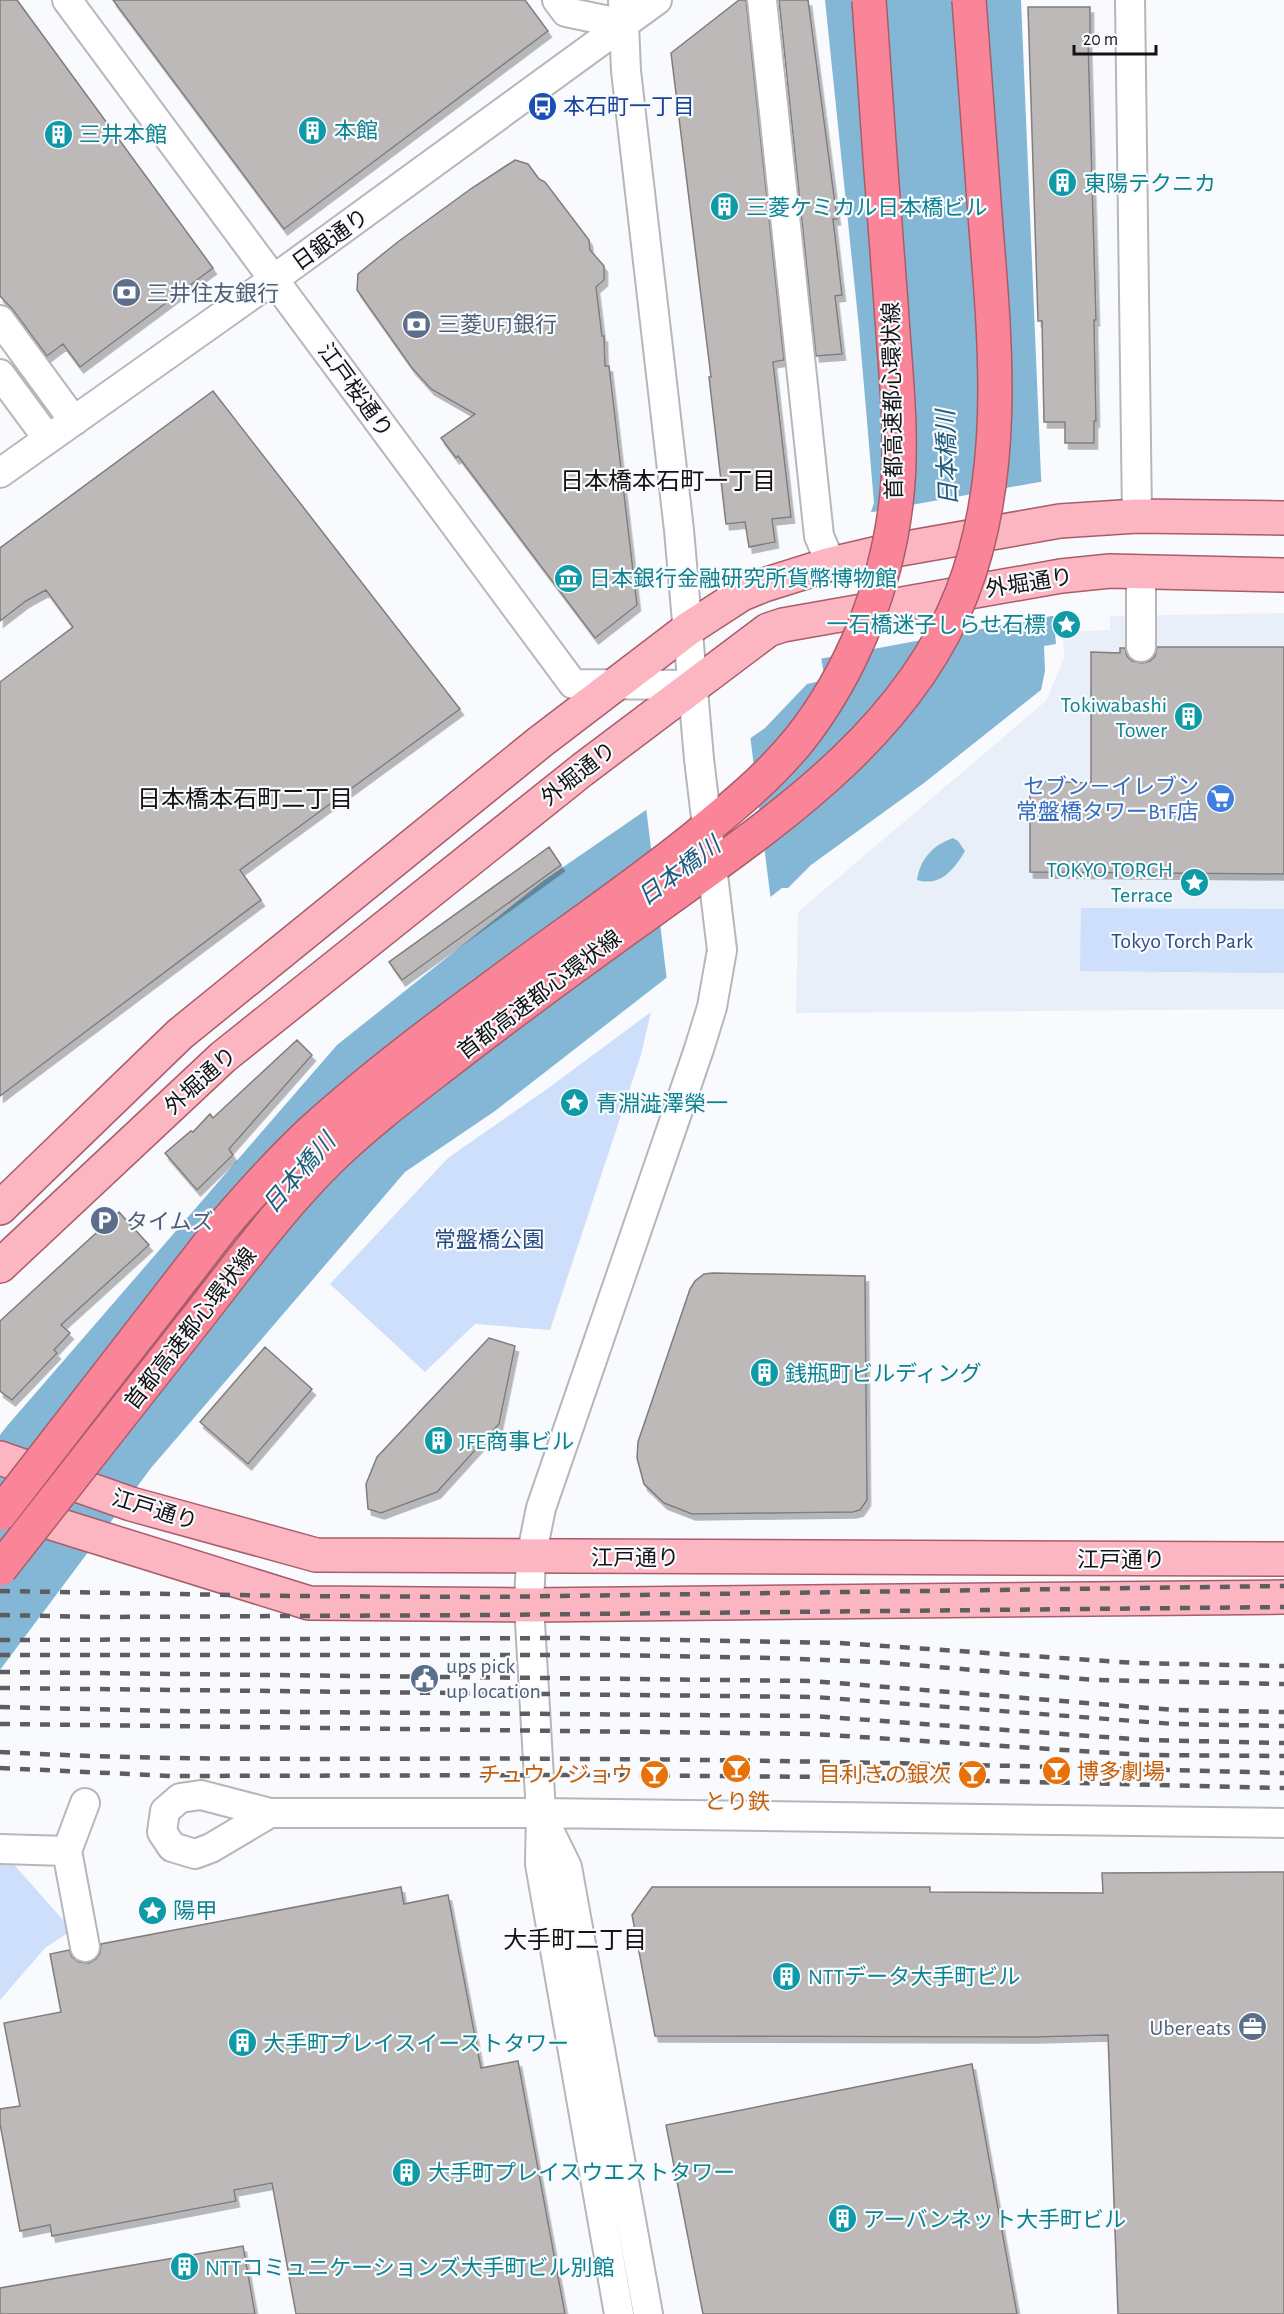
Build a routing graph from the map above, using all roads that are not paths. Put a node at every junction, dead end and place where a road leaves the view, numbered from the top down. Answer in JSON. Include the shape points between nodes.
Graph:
{"nodes":[{"id":1,"x":67,"y":0,"type":"edge"},
{"id":2,"x":557,"y":0,"type":"edge"},
{"id":3,"x":657,"y":0,"type":"edge"},
{"id":4,"x":762,"y":0,"type":"edge"},
{"id":5,"x":869,"y":0,"type":"edge"},
{"id":6,"x":969,"y":0,"type":"edge"},
{"id":7,"x":1130,"y":0,"type":"edge"},
{"id":8,"x":623,"y":12,"type":"edge"},
{"id":9,"x":274,"y":279,"type":"junction"},
{"id":10,"x":0,"y":320,"type":"edge"},
{"id":11,"x":0,"y":374,"type":"edge"},
{"id":12,"x":74,"y":421,"type":"junction"},
{"id":13,"x":48,"y":440,"type":"junction"},
{"id":14,"x":0,"y":473,"type":"edge"},
{"id":15,"x":1137,"y":516,"type":"junction"},
{"id":16,"x":1284,"y":519,"type":"edge"},
{"id":17,"x":831,"y":564,"type":"junction"},
{"id":18,"x":1141,"y":571,"type":"junction"},
{"id":19,"x":1284,"y":575,"type":"edge"},
{"id":20,"x":687,"y":630,"type":"junction"},
{"id":21,"x":1141,"y":647,"type":"dead end"},
{"id":22,"x":614,"y":685,"type":"junction"},
{"id":23,"x":693,"y":685,"type":"junction"},
{"id":24,"x":0,"y":1208,"type":"edge"},
{"id":25,"x":0,"y":1266,"type":"edge"},
{"id":26,"x":0,"y":1458,"type":"edge"},
{"id":27,"x":0,"y":1507,"type":"edge"},
{"id":28,"x":0,"y":1514,"type":"edge"},
{"id":29,"x":531,"y":1557,"type":"junction"},
{"id":30,"x":1284,"y":1559,"type":"edge"},
{"id":31,"x":0,"y":1569,"type":"edge"},
{"id":32,"x":1284,"y":1597,"type":"edge"},
{"id":33,"x":529,"y":1605,"type":"junction"},
{"id":34,"x":85,"y":1803,"type":"dead end"},
{"id":35,"x":541,"y":1813,"type":"junction"},
{"id":36,"x":270,"y":1814,"type":"dead end"},
{"id":37,"x":1284,"y":1823,"type":"edge"},
{"id":38,"x":0,"y":1849,"type":"edge"},
{"id":39,"x":67,"y":1851,"type":"junction"},
{"id":40,"x":85,"y":1947,"type":"dead end"},
{"id":41,"x":619,"y":2314,"type":"edge"},
{"id":42,"x":648,"y":2314,"type":"edge"}],
"edges":[{"from":1,"to":9,"type":"street","name":"江戸桜通り"},
{"from":2,"to":8,"type":"street","via":[[566,12]]},
{"from":3,"to":8,"type":"street","name":"日銀通り"},
{"from":4,"to":17,"type":"street","via":[[819,536]]},
{"from":5,"to":28,"type":"highway","name":"首都高速都心環状線","bridge":true,"via":[[896,374],[898,477],[891,536],[879,584],[858,641],[835,685],[799,740],[723,814],[663,863],[482,995],[312,1132],[223,1226]]},
{"from":6,"to":31,"type":"highway","name":"首都高速都心環状線","bridge":true,"via":[[992,306],[994,425],[978,542],[963,591],[918,675],[881,722],[808,794],[529,998],[384,1111],[331,1158],[279,1214]]},
{"from":7,"to":15,"type":"street"},
{"from":8,"to":9,"type":"street","name":"日銀通り"},
{"from":8,"to":20,"type":"street","via":[[626,71]]},
{"from":9,"to":12,"type":"street","name":"日銀通り"},
{"from":9,"to":22,"type":"street","name":"江戸桜通り","via":[[573,684]]},
{"from":10,"to":12,"type":"street"},
{"from":11,"to":13,"type":"street"},
{"from":12,"to":13,"type":"street","name":"日銀通り"},
{"from":13,"to":14,"type":"street","name":"日銀通り"},
{"from":15,"to":16,"type":"main road","name":"外堀通り"},
{"from":15,"to":17,"type":"main road","name":"外堀通り","bridge":true,"via":[[1060,521]]},
{"from":17,"to":20,"type":"main road","name":"外堀通り","via":[[742,594]]},
{"from":18,"to":19,"type":"main road","name":"外堀通り"},
{"from":18,"to":21,"type":"street"},
{"from":18,"to":23,"type":"main road","name":"外堀通り","bridge":true,"via":[[1061,576],[783,625],[768,630]]},
{"from":20,"to":22,"type":"main road","name":"外堀通り"},
{"from":20,"to":23,"type":"street"},
{"from":22,"to":23,"type":"street","name":"江戸桜通り"},
{"from":22,"to":24,"type":"main road","name":"外堀通り","via":[[180,1034]]},
{"from":23,"to":25,"type":"main road","name":"外堀通り","via":[[223,1058]]},
{"from":23,"to":29,"type":"street","bridge":true,"via":[[722,950],[712,1007],[541,1508]]},
{"from":26,"to":29,"type":"main road","name":"江戸通り","bridge":true,"via":[[131,1504],[316,1555]]},
{"from":27,"to":33,"type":"main road","name":"江戸通り","bridge":true,"via":[[309,1603]]},
{"from":29,"to":30,"type":"main road","name":"江戸通り"},
{"from":29,"to":33,"type":"street"},
{"from":32,"to":33,"type":"main road","name":"江戸通り"},
{"from":33,"to":35,"type":"street"},
{"from":34,"to":39,"type":"street"},
{"from":35,"to":36,"type":"street"},
{"from":35,"to":37,"type":"street"},
{"from":35,"to":41,"type":"street","via":[[540,1864]]},
{"from":35,"to":42,"type":"street","via":[[567,1867]]},
{"from":38,"to":39,"type":"street"},
{"from":39,"to":40,"type":"street"}]}
